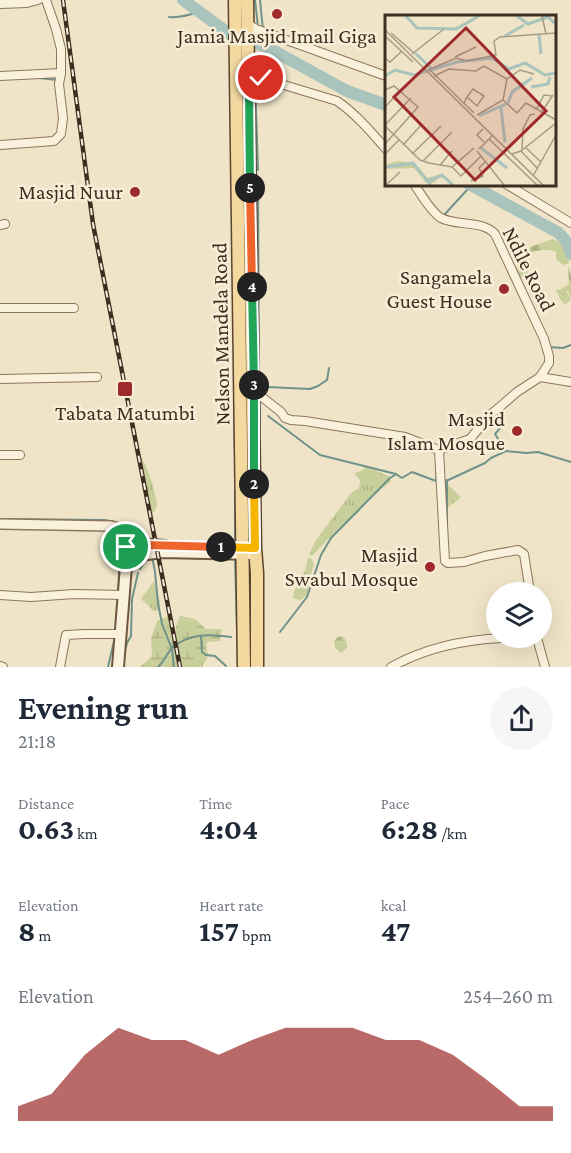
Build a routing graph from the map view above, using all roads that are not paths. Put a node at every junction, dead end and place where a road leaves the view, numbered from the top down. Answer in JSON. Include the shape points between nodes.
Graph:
{"nodes":[{"id":1,"x":38,"y":0,"type":"edge"},
{"id":2,"x":46,"y":0,"type":"edge"},
{"id":3,"x":235,"y":0,"type":"edge"},
{"id":4,"x":247,"y":0,"type":"edge"},
{"id":5,"x":0,"y":4,"type":"edge"},
{"id":6,"x":248,"y":24,"type":"junction"},
{"id":7,"x":61,"y":73,"type":"junction"},
{"id":8,"x":249,"y":73,"type":"junction"},
{"id":9,"x":385,"y":75,"type":"edge"},
{"id":10,"x":0,"y":76,"type":"edge"},
{"id":11,"x":0,"y":145,"type":"edge"},
{"id":12,"x":385,"y":147,"type":"edge"},
{"id":13,"x":416,"y":186,"type":"edge"},
{"id":14,"x":509,"y":186,"type":"edge"},
{"id":15,"x":571,"y":224,"type":"edge"},
{"id":16,"x":0,"y":308,"type":"edge"},
{"id":17,"x":74,"y":308,"type":"dead end"},
{"id":18,"x":97,"y":377,"type":"dead end"},
{"id":19,"x":540,"y":377,"type":"junction"},
{"id":20,"x":0,"y":379,"type":"edge"},
{"id":21,"x":571,"y":382,"type":"edge"},
{"id":22,"x":254,"y":391,"type":"junction"},
{"id":23,"x":439,"y":450,"type":"junction"},
{"id":24,"x":0,"y":455,"type":"edge"},
{"id":25,"x":20,"y":455,"type":"dead end"},
{"id":26,"x":0,"y":524,"type":"edge"},
{"id":27,"x":135,"y":549,"type":"junction"},
{"id":28,"x":249,"y":551,"type":"junction"},
{"id":29,"x":528,"y":582,"type":"edge"},
{"id":30,"x":125,"y":594,"type":"junction"},
{"id":31,"x":0,"y":595,"type":"edge"},
{"id":32,"x":121,"y":632,"type":"junction"},
{"id":33,"x":486,"y":639,"type":"edge"},
{"id":34,"x":540,"y":648,"type":"edge"},
{"id":35,"x":60,"y":667,"type":"edge"},
{"id":36,"x":118,"y":667,"type":"edge"},
{"id":37,"x":244,"y":667,"type":"edge"},
{"id":38,"x":257,"y":667,"type":"edge"},
{"id":39,"x":391,"y":667,"type":"edge"},
{"id":40,"x":545,"y":667,"type":"edge"}],
"edges":[{"from":1,"to":5,"type":"street"},
{"from":2,"to":7,"type":"street","via":[[60,41]]},
{"from":3,"to":28,"type":"main road","name":"Nelson Mandela Road"},
{"from":4,"to":6,"type":"main road","name":"Nelson Mandela Road"},
{"from":6,"to":8,"type":"main road","name":"Nelson Mandela Road"},
{"from":6,"to":9,"type":"street"},
{"from":7,"to":10,"type":"street"},
{"from":7,"to":11,"type":"street","via":[[61,134],[54,141]]},
{"from":8,"to":12,"type":"street","via":[[337,101]]},
{"from":8,"to":22,"type":"main road","name":"Nelson Mandela Road"},
{"from":13,"to":19,"type":"street","name":"Ndile Road","via":[[442,218],[484,227],[495,234],[547,349],[549,363]]},
{"from":14,"to":15,"type":"street"},
{"from":16,"to":17,"type":"street"},
{"from":18,"to":20,"type":"street"},
{"from":19,"to":21,"type":"street"},
{"from":19,"to":23,"type":"street","via":[[490,415],[470,439]]},
{"from":22,"to":23,"type":"street","via":[[291,420],[405,437]]},
{"from":22,"to":28,"type":"main road","name":"Nelson Mandela Road"},
{"from":23,"to":29,"type":"street","via":[[446,562],[518,550],[524,554]]},
{"from":24,"to":25,"type":"street"},
{"from":26,"to":27,"type":"street","via":[[111,526],[122,530]]},
{"from":27,"to":28,"type":"main road"},
{"from":27,"to":30,"type":"main road"},
{"from":28,"to":37,"type":"main road","name":"Nelson Mandela Road"},
{"from":28,"to":38,"type":"main road","name":"Nelson Mandela Road","via":[[257,573]]},
{"from":30,"to":31,"type":"street"},
{"from":30,"to":32,"type":"main road"},
{"from":32,"to":35,"type":"street","via":[[66,635]]},
{"from":32,"to":36,"type":"main road"},
{"from":33,"to":39,"type":"street","via":[[440,647]]},
{"from":34,"to":40,"type":"street"}]}
